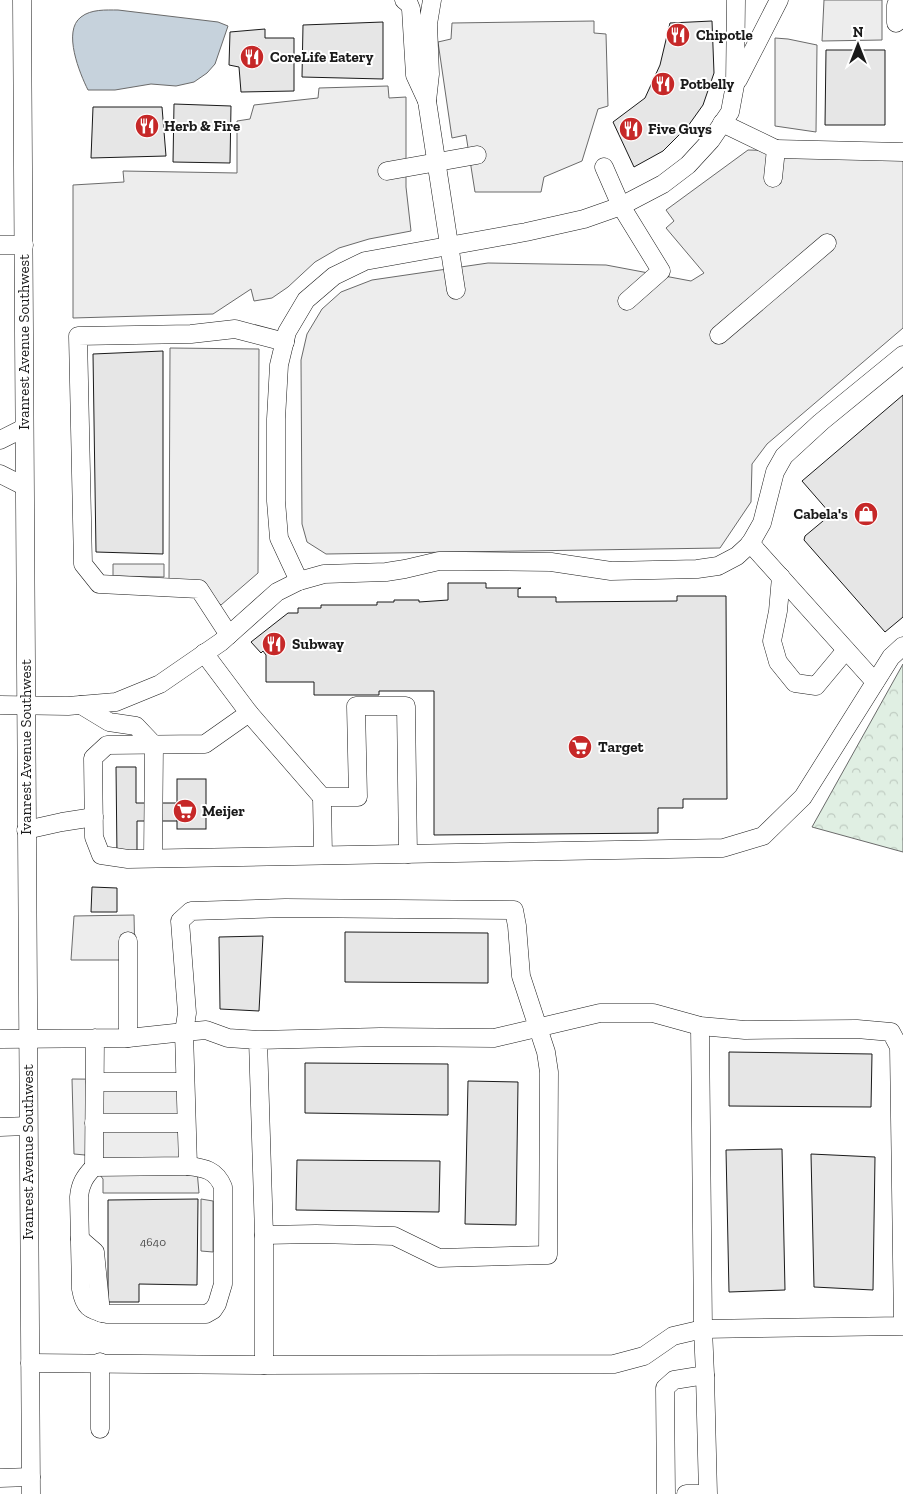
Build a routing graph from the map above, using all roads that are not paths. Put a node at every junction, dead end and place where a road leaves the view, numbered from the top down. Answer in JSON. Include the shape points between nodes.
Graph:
{"nodes":[{"id":1,"x":22,"y":0,"type":"edge"},
{"id":2,"x":404,"y":0,"type":"edge"},
{"id":3,"x":432,"y":0,"type":"edge"},
{"id":4,"x":736,"y":0,"type":"edge"},
{"id":5,"x":779,"y":0,"type":"edge"},
{"id":6,"x":903,"y":5,"type":"edge"},
{"id":7,"x":896,"y":23,"type":"dead end"},
{"id":8,"x":735,"y":85,"type":"junction"},
{"id":9,"x":427,"y":100,"type":"junction"},
{"id":10,"x":722,"y":123,"type":"junction"},
{"id":11,"x":776,"y":149,"type":"junction"},
{"id":12,"x":903,"y":152,"type":"edge"},
{"id":13,"x":477,"y":155,"type":"dead end"},
{"id":14,"x":435,"y":162,"type":"junction"},
{"id":15,"x":604,"y":167,"type":"dead end"},
{"id":16,"x":387,"y":171,"type":"dead end"},
{"id":17,"x":773,"y":178,"type":"dead end"},
{"id":18,"x":621,"y":206,"type":"junction"},
{"id":19,"x":828,"y":243,"type":"dead end"},
{"id":20,"x":0,"y":245,"type":"edge"},
{"id":21,"x":24,"y":245,"type":"junction"},
{"id":22,"x":449,"y":246,"type":"junction"},
{"id":23,"x":456,"y":290,"type":"dead end"},
{"id":24,"x":626,"y":302,"type":"dead end"},
{"id":25,"x":719,"y":336,"type":"dead end"},
{"id":26,"x":285,"y":342,"type":"junction"},
{"id":27,"x":903,"y":355,"type":"edge"},
{"id":28,"x":24,"y":428,"type":"junction"},
{"id":29,"x":0,"y":440,"type":"edge"},
{"id":30,"x":0,"y":474,"type":"edge"},
{"id":31,"x":24,"y":486,"type":"junction"},
{"id":32,"x":750,"y":543,"type":"junction"},
{"id":33,"x":781,"y":577,"type":"junction"},
{"id":34,"x":299,"y":581,"type":"junction"},
{"id":35,"x":229,"y":635,"type":"junction"},
{"id":36,"x":903,"y":646,"type":"edge"},
{"id":37,"x":846,"y":650,"type":"junction"},
{"id":38,"x":204,"y":654,"type":"junction"},
{"id":39,"x":875,"y":682,"type":"junction"},
{"id":40,"x":0,"y":705,"type":"edge"},
{"id":41,"x":81,"y":705,"type":"junction"},
{"id":42,"x":25,"y":706,"type":"junction"},
{"id":43,"x":249,"y":713,"type":"junction"},
{"id":44,"x":154,"y":745,"type":"junction"},
{"id":45,"x":322,"y":797,"type":"junction"},
{"id":46,"x":94,"y":817,"type":"junction"},
{"id":47,"x":26,"y":830,"type":"junction"},
{"id":48,"x":408,"y":854,"type":"junction"},
{"id":49,"x":323,"y":855,"type":"junction"},
{"id":50,"x":154,"y":858,"type":"junction"},
{"id":51,"x":128,"y":941,"type":"dead end"},
{"id":52,"x":700,"y":1026,"type":"junction"},
{"id":53,"x":537,"y":1027,"type":"junction"},
{"id":54,"x":184,"y":1032,"type":"junction"},
{"id":55,"x":95,"y":1038,"type":"junction"},
{"id":56,"x":128,"y":1038,"type":"junction"},
{"id":57,"x":0,"y":1039,"type":"edge"},
{"id":58,"x":27,"y":1039,"type":"junction"},
{"id":59,"x":258,"y":1040,"type":"junction"},
{"id":60,"x":95,"y":1082,"type":"junction"},
{"id":61,"x":185,"y":1082,"type":"junction"},
{"id":62,"x":94,"y":1122,"type":"junction"},
{"id":63,"x":186,"y":1122,"type":"junction"},
{"id":64,"x":28,"y":1126,"type":"junction"},
{"id":65,"x":0,"y":1127,"type":"edge"},
{"id":66,"x":188,"y":1166,"type":"junction"},
{"id":67,"x":94,"y":1167,"type":"junction"},
{"id":68,"x":264,"y":1235,"type":"junction"},
{"id":69,"x":903,"y":1326,"type":"edge"},
{"id":70,"x":703,"y":1329,"type":"junction"},
{"id":71,"x":903,"y":1342,"type":"edge"},
{"id":72,"x":100,"y":1362,"type":"junction"},
{"id":73,"x":30,"y":1363,"type":"junction"},
{"id":74,"x":264,"y":1365,"type":"junction"},
{"id":75,"x":705,"y":1375,"type":"junction"},
{"id":76,"x":100,"y":1429,"type":"dead end"},
{"id":77,"x":0,"y":1478,"type":"edge"},
{"id":78,"x":31,"y":1486,"type":"edge"},
{"id":79,"x":666,"y":1494,"type":"edge"},
{"id":80,"x":686,"y":1494,"type":"edge"}],
"edges":[{"from":1,"to":21,"type":"street","name":"Ivanrest Avenue Southwest"},
{"from":2,"to":9,"type":"street","via":[[411,9],[415,75]]},
{"from":3,"to":9,"type":"street","via":[[428,24],[430,74]]},
{"from":4,"to":8,"type":"street"},
{"from":5,"to":8,"type":"street"},
{"from":6,"to":7,"type":"street","via":[[896,5]]},
{"from":8,"to":10,"type":"street","via":[[730,112]]},
{"from":9,"to":14,"type":"street"},
{"from":10,"to":11,"type":"street"},
{"from":10,"to":18,"type":"street","via":[[712,140],[688,165],[656,188]]},
{"from":11,"to":12,"type":"street"},
{"from":11,"to":17,"type":"street"},
{"from":13,"to":14,"type":"street"},
{"from":14,"to":16,"type":"street"},
{"from":14,"to":22,"type":"street"},
{"from":15,"to":18,"type":"street"},
{"from":18,"to":22,"type":"street","via":[[574,221]]},
{"from":18,"to":24,"type":"street","via":[[661,271]]},
{"from":19,"to":25,"type":"street"},
{"from":20,"to":21,"type":"street"},
{"from":21,"to":28,"type":"street","name":"Ivanrest Avenue Southwest"},
{"from":22,"to":23,"type":"street"},
{"from":22,"to":26,"type":"street","via":[[365,261],[334,276],[306,300],[287,332]]},
{"from":26,"to":34,"type":"street","via":[[276,419],[276,501],[280,538]]},
{"from":26,"to":35,"type":"street","via":[[235,329],[191,334],[78,336],[83,564],[99,584],[199,589]]},
{"from":27,"to":32,"type":"street","via":[[784,456],[775,472],[762,523]]},
{"from":28,"to":29,"type":"street"},
{"from":28,"to":31,"type":"street","name":"Ivanrest Avenue Southwest"},
{"from":30,"to":31,"type":"street"},
{"from":31,"to":42,"type":"street","name":"Ivanrest Avenue Southwest"},
{"from":32,"to":33,"type":"street"},
{"from":32,"to":34,"type":"street","via":[[737,556],[718,566],[697,569],[611,571],[551,562],[439,561],[386,572],[324,574]]},
{"from":33,"to":37,"type":"street"},
{"from":33,"to":37,"type":"street","via":[[772,641],[778,662],[795,683],[816,686]]},
{"from":34,"to":35,"type":"street","via":[[277,592]]},
{"from":35,"to":38,"type":"street"},
{"from":36,"to":39,"type":"street","via":[[891,657]]},
{"from":37,"to":39,"type":"street"},
{"from":38,"to":41,"type":"street","via":[[160,684],[116,702]]},
{"from":38,"to":43,"type":"street"},
{"from":39,"to":48,"type":"street","via":[[803,797],[763,836],[723,848]]},
{"from":40,"to":42,"type":"street"},
{"from":41,"to":42,"type":"street"},
{"from":41,"to":44,"type":"street","via":[[109,722],[136,726]]},
{"from":42,"to":47,"type":"street","name":"Ivanrest Avenue Southwest"},
{"from":43,"to":44,"type":"street","via":[[205,744]]},
{"from":43,"to":45,"type":"street"},
{"from":44,"to":46,"type":"street","via":[[107,745],[93,758]]},
{"from":44,"to":50,"type":"street"},
{"from":45,"to":48,"type":"street","via":[[358,797],[356,706],[406,706]]},
{"from":45,"to":49,"type":"street"},
{"from":46,"to":47,"type":"street"},
{"from":46,"to":50,"type":"street","via":[[94,838],[101,855]]},
{"from":47,"to":58,"type":"street","name":"Ivanrest Avenue Southwest"},
{"from":48,"to":49,"type":"street"},
{"from":49,"to":50,"type":"street"},
{"from":51,"to":56,"type":"street"},
{"from":52,"to":53,"type":"street","via":[[653,1013],[600,1013]]},
{"from":52,"to":69,"type":"street","via":[[745,1030],[857,1029],[891,1032],[899,1047]]},
{"from":52,"to":70,"type":"street"},
{"from":53,"to":54,"type":"street","via":[[521,976],[514,910],[285,908],[190,911],[180,921],[187,1014]]},
{"from":53,"to":59,"type":"street","via":[[494,1038]]},
{"from":53,"to":68,"type":"street","via":[[549,1072],[548,1255],[439,1258],[394,1236]]},
{"from":54,"to":56,"type":"street"},
{"from":54,"to":59,"type":"street","via":[[206,1030],[228,1038]]},
{"from":54,"to":61,"type":"street"},
{"from":55,"to":56,"type":"street"},
{"from":55,"to":58,"type":"street"},
{"from":55,"to":60,"type":"street"},
{"from":57,"to":58,"type":"street"},
{"from":58,"to":64,"type":"street","name":"Ivanrest Avenue Southwest"},
{"from":59,"to":68,"type":"street"},
{"from":60,"to":61,"type":"street"},
{"from":60,"to":62,"type":"street"},
{"from":61,"to":63,"type":"street"},
{"from":62,"to":63,"type":"street"},
{"from":62,"to":67,"type":"street"},
{"from":63,"to":66,"type":"street"},
{"from":64,"to":65,"type":"street"},
{"from":64,"to":73,"type":"street","name":"Ivanrest Avenue Southwest"},
{"from":66,"to":67,"type":"street"},
{"from":66,"to":67,"type":"street","via":[[206,1168],[216,1174],[223,1187],[223,1284],[217,1304],[206,1314],[101,1313],[87,1307],[83,1299],[80,1187]]},
{"from":68,"to":74,"type":"street"},
{"from":69,"to":70,"type":"street"},
{"from":69,"to":71,"type":"street"},
{"from":70,"to":74,"type":"street","via":[[673,1336],[644,1356],[614,1364]]},
{"from":70,"to":75,"type":"street"},
{"from":72,"to":73,"type":"street"},
{"from":72,"to":74,"type":"street"},
{"from":72,"to":76,"type":"street"},
{"from":73,"to":78,"type":"street","name":"Ivanrest Avenue Southwest"},
{"from":75,"to":79,"type":"street","via":[[674,1380],[665,1388]]},
{"from":75,"to":80,"type":"street","via":[[708,1494]]},
{"from":77,"to":78,"type":"street"}]}
